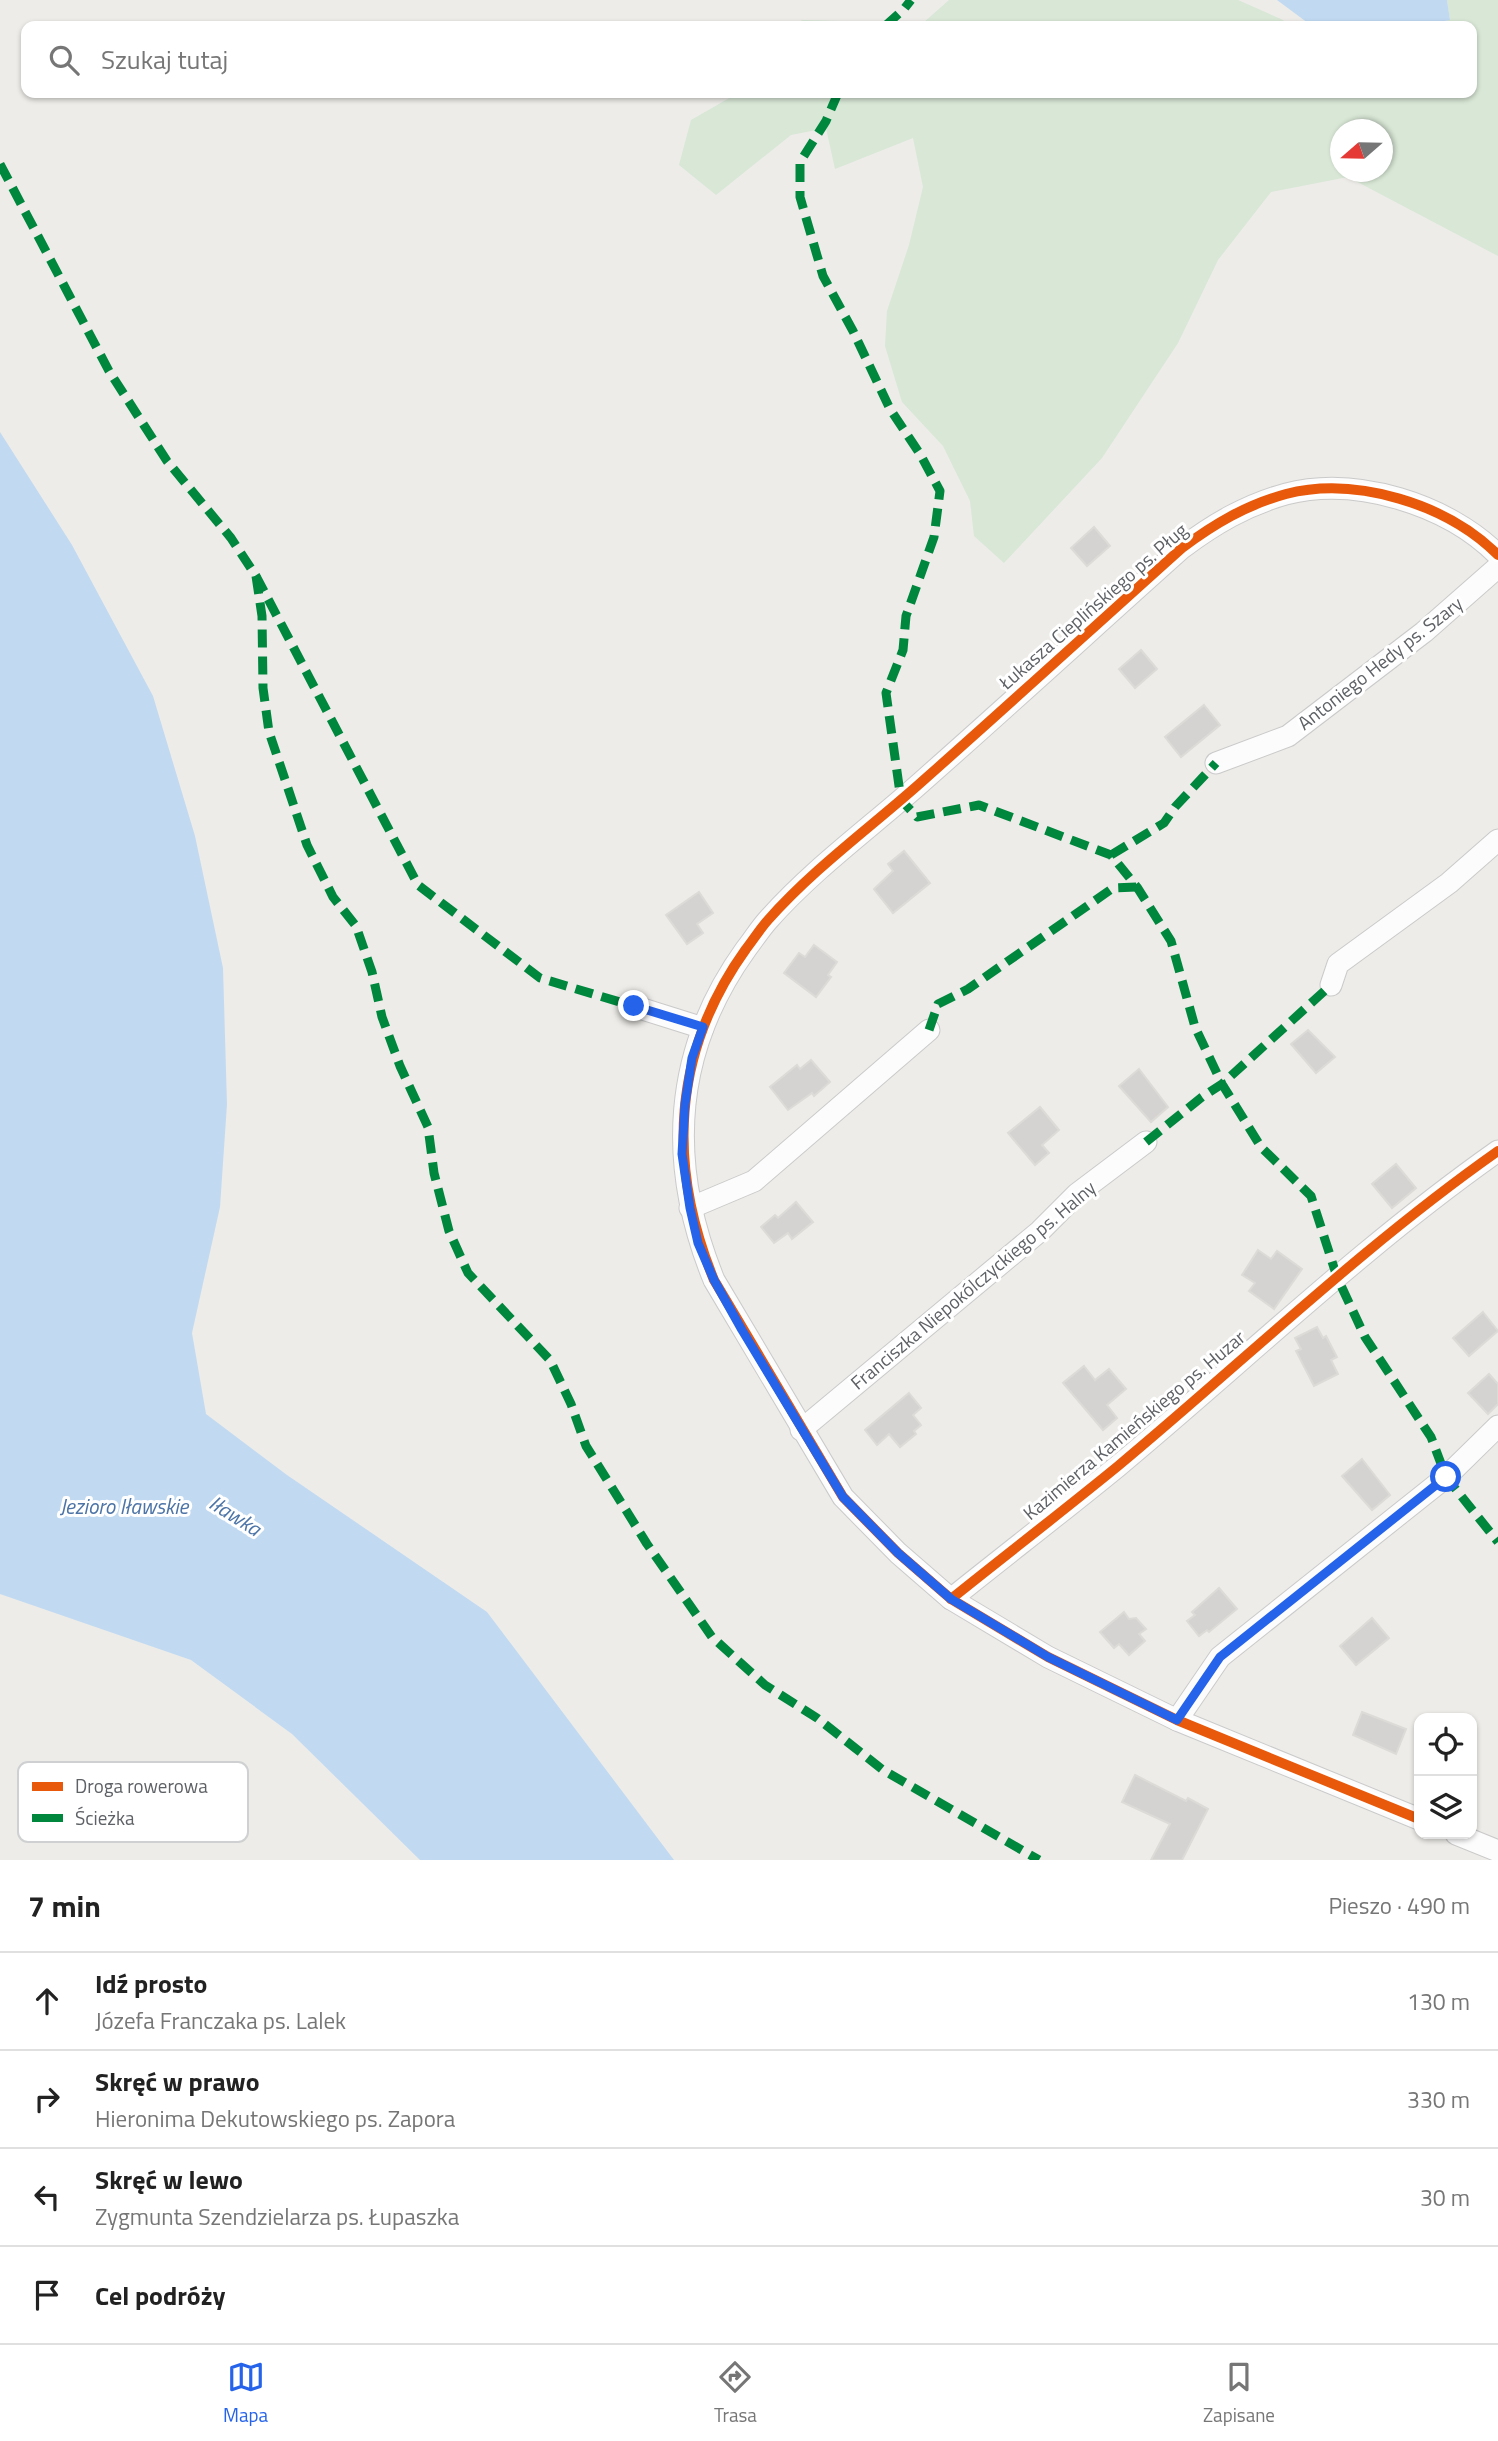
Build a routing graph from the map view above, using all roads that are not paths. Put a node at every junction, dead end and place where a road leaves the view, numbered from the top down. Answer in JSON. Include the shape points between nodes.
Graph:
{"nodes":[{"id":1,"x":1498,"y":555,"type":"edge"},
{"id":2,"x":1498,"y":567,"type":"edge"},
{"id":3,"x":1216,"y":764,"type":"dead end"},
{"id":4,"x":1498,"y":840,"type":"edge"},
{"id":5,"x":1331,"y":985,"type":"dead end"},
{"id":6,"x":634,"y":1006,"type":"dead end"},
{"id":7,"x":703,"y":1027,"type":"junction"},
{"id":8,"x":929,"y":1030,"type":"dead end"},
{"id":9,"x":1146,"y":1142,"type":"dead end"},
{"id":10,"x":1498,"y":1150,"type":"edge"},
{"id":11,"x":690,"y":1208,"type":"junction"},
{"id":12,"x":1498,"y":1426,"type":"edge"},
{"id":13,"x":801,"y":1430,"type":"junction"},
{"id":14,"x":951,"y":1599,"type":"junction"},
{"id":15,"x":1177,"y":1720,"type":"junction"},
{"id":16,"x":1414,"y":1817,"type":"edge"},
{"id":17,"x":1468,"y":1839,"type":"edge"},
{"id":18,"x":1498,"y":1851,"type":"edge"}],
"edges":[{"from":1,"to":7,"type":"street","name":"Łukasza Cieplińskiego ps. Pług","via":[[1461,525],[1425,506],[1334,488],[1287,494],[1219,521],[1182,548],[767,920],[726,978]]},
{"from":2,"to":3,"type":"street","name":"Antoniego Hedy ps. Szary","via":[[1424,632],[1288,736]]},
{"from":4,"to":5,"type":"street","via":[[1449,883],[1338,964]]},
{"from":6,"to":7,"type":"street"},
{"from":7,"to":11,"type":"street","name":"Łukasza Cieplińskiego ps. Pług","via":[[692,1058],[685,1104],[682,1154]]},
{"from":8,"to":11,"type":"street","via":[[754,1181]]},
{"from":9,"to":13,"type":"street","name":"Franciszka Niepokólczyckiego ps. Halny","via":[[1077,1195]]},
{"from":10,"to":14,"type":"street","name":"Kazimierza Kamieńskiego ps. Huzar","via":[[1438,1193],[1118,1466]]},
{"from":11,"to":13,"type":"street","name":"Łukasza Cieplińskiego ps. Pług","via":[[714,1280]]},
{"from":12,"to":15,"type":"street","via":[[1446,1477],[1220,1657]]},
{"from":13,"to":14,"type":"street","name":"Łukasza Cieplińskiego ps. Pług","via":[[843,1497]]},
{"from":14,"to":15,"type":"street","name":"Łukasza Cieplińskiego ps. Pług","via":[[1048,1657]]},
{"from":15,"to":16,"type":"street","name":"Łukasza Cieplińskiego ps. Pług"},
{"from":17,"to":18,"type":"street"}]}
